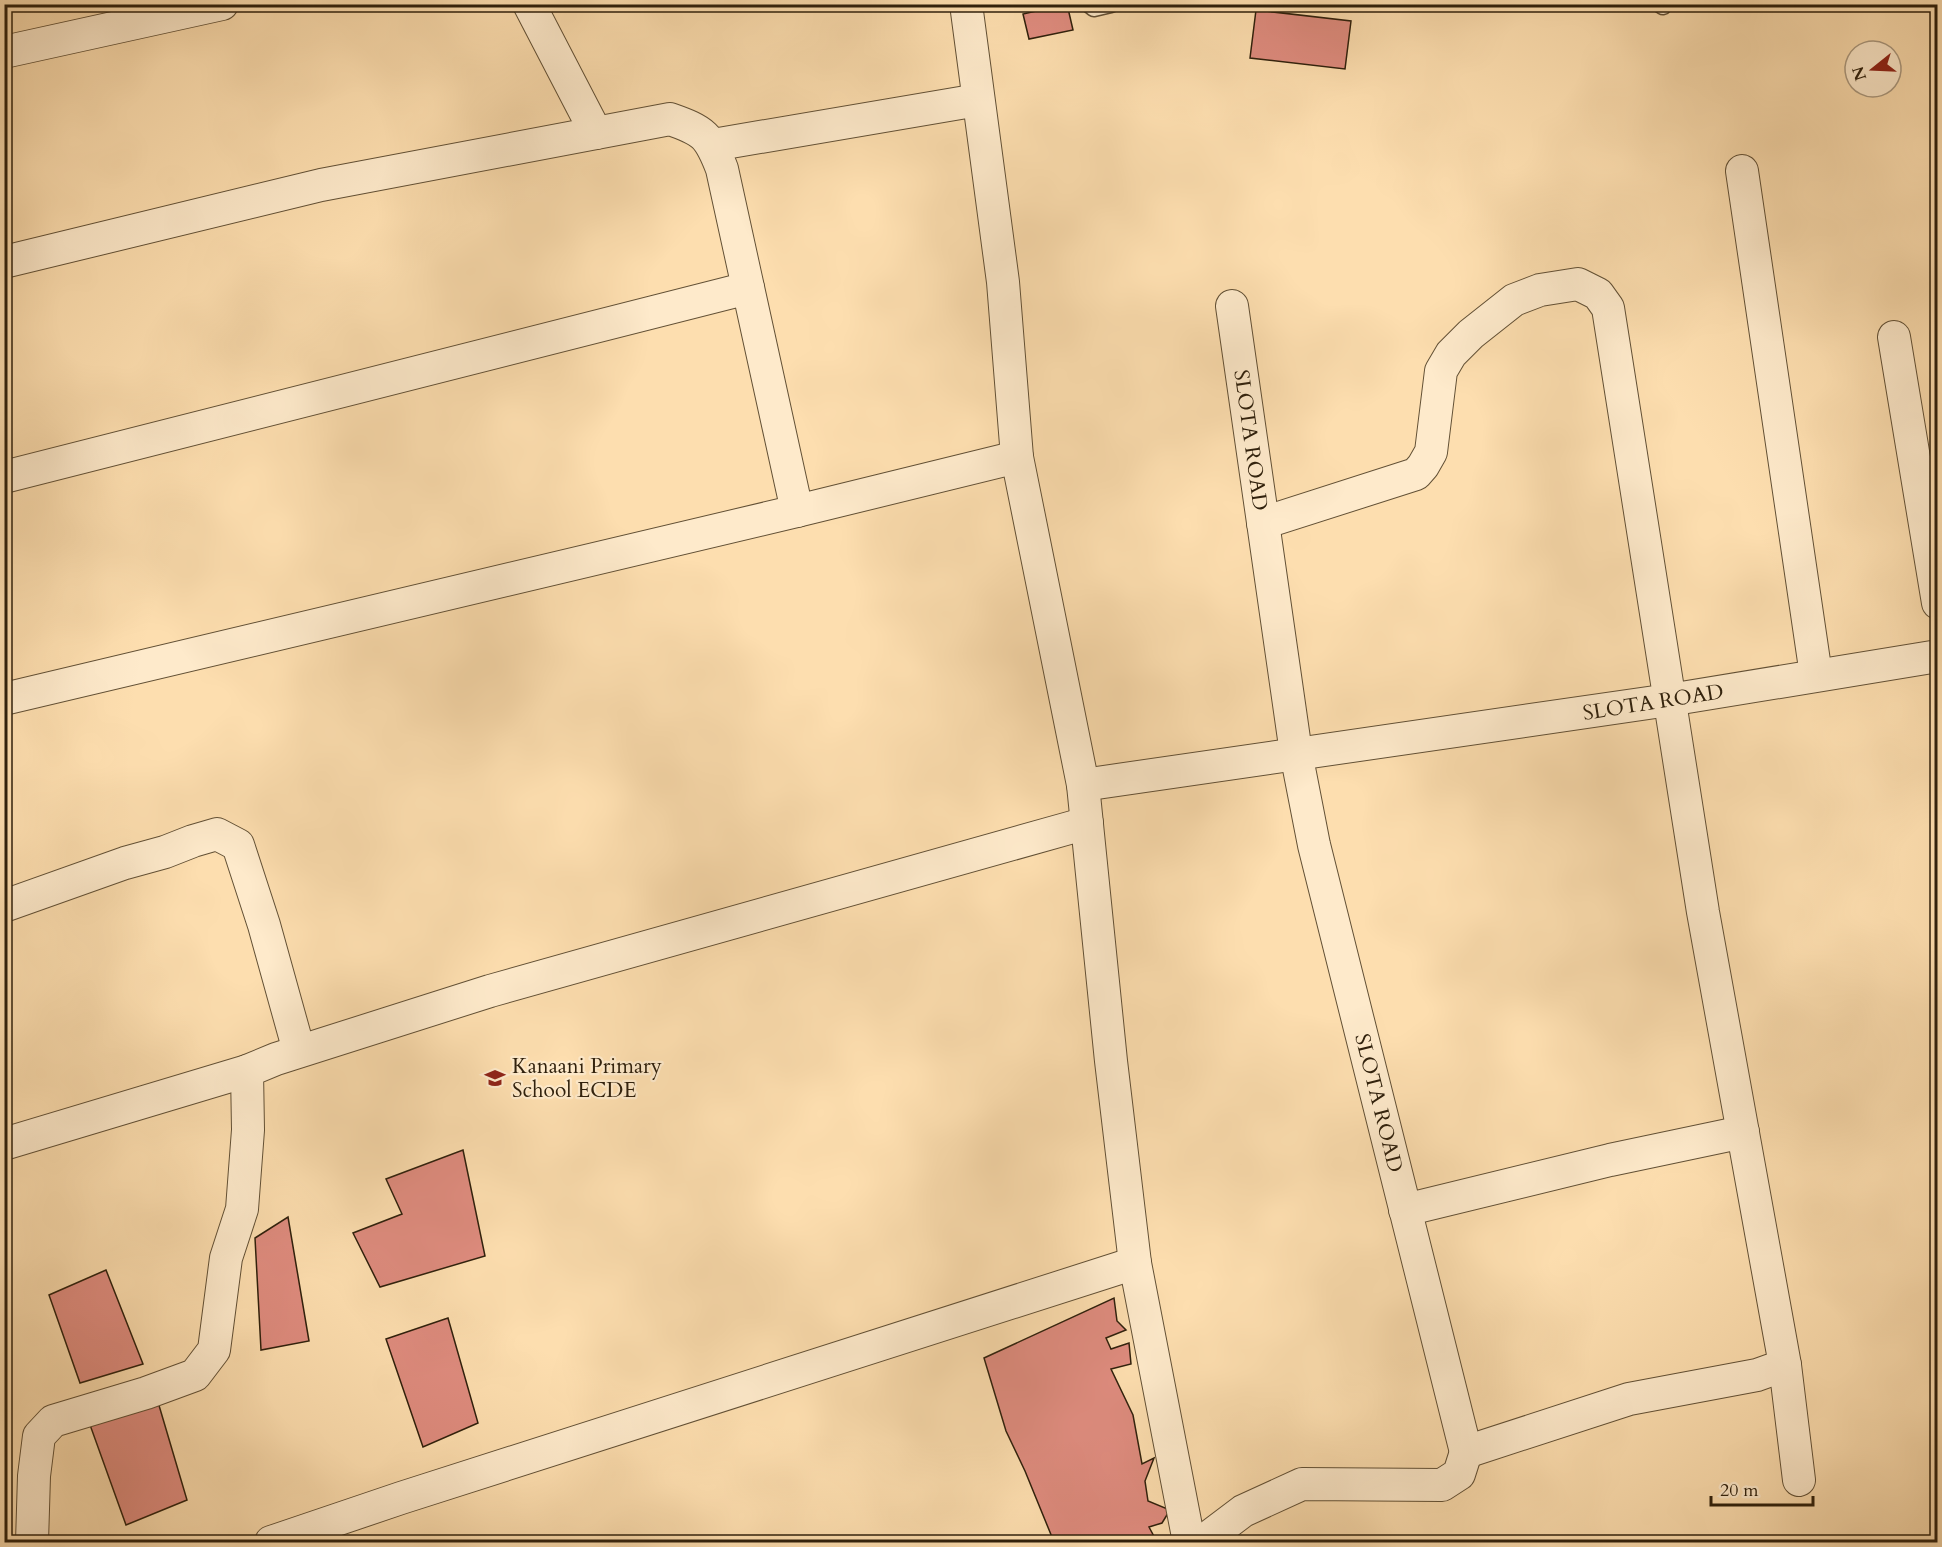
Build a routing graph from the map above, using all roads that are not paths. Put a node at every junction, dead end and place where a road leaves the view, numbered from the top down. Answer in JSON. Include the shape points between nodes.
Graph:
{"nodes":[{"id":1,"x":222,"y":4,"type":"edge"},
{"id":2,"x":530,"y":4,"type":"edge"},
{"id":3,"x":966,"y":4,"type":"edge"},
{"id":4,"x":1089,"y":4,"type":"edge"},
{"id":5,"x":1111,"y":4,"type":"edge"},
{"id":6,"x":4,"y":52,"type":"edge"},
{"id":7,"x":978,"y":100,"type":"junction"},
{"id":8,"x":596,"y":133,"type":"junction"},
{"id":9,"x":713,"y":145,"type":"junction"},
{"id":10,"x":1742,"y":171,"type":"dead end"},
{"id":11,"x":4,"y":262,"type":"edge"},
{"id":12,"x":748,"y":288,"type":"junction"},
{"id":13,"x":1232,"y":306,"type":"dead end"},
{"id":14,"x":1893,"y":337,"type":"dead end"},
{"id":15,"x":1017,"y":457,"type":"junction"},
{"id":16,"x":4,"y":477,"type":"edge"},
{"id":17,"x":797,"y":512,"type":"junction"},
{"id":18,"x":1263,"y":523,"type":"junction"},
{"id":19,"x":1938,"y":603,"type":"edge"},
{"id":20,"x":1938,"y":656,"type":"edge"},
{"id":21,"x":1816,"y":675,"type":"junction"},
{"id":22,"x":4,"y":699,"type":"edge"},
{"id":23,"x":1669,"y":700,"type":"junction"},
{"id":24,"x":1296,"y":753,"type":"junction"},
{"id":25,"x":1083,"y":785,"type":"junction"},
{"id":26,"x":1087,"y":823,"type":"junction"},
{"id":27,"x":4,"y":906,"type":"edge"},
{"id":28,"x":299,"y":1051,"type":"junction"},
{"id":29,"x":247,"y":1071,"type":"junction"},
{"id":30,"x":1743,"y":1132,"type":"junction"},
{"id":31,"x":4,"y":1144,"type":"edge"},
{"id":32,"x":1405,"y":1210,"type":"junction"},
{"id":33,"x":1135,"y":1263,"type":"junction"},
{"id":34,"x":1785,"y":1365,"type":"junction"},
{"id":35,"x":1466,"y":1452,"type":"junction"},
{"id":36,"x":1799,"y":1480,"type":"dead end"},
{"id":37,"x":32,"y":1542,"type":"edge"},
{"id":38,"x":271,"y":1542,"type":"edge"},
{"id":39,"x":1189,"y":1542,"type":"edge"},
{"id":40,"x":1202,"y":1542,"type":"edge"}],
"edges":[{"from":1,"to":6,"type":"street"},
{"from":2,"to":8,"type":"street"},
{"from":3,"to":7,"type":"street"},
{"from":4,"to":5,"type":"lane","via":[[1094,8]]},
{"from":7,"to":9,"type":"street"},
{"from":7,"to":15,"type":"street","via":[[1003,282]]},
{"from":8,"to":9,"type":"street","via":[[670,119],[696,128]]},
{"from":8,"to":11,"type":"street","via":[[321,185]]},
{"from":9,"to":12,"type":"street","via":[[722,169]]},
{"from":10,"to":21,"type":"street"},
{"from":12,"to":16,"type":"street"},
{"from":12,"to":17,"type":"street"},
{"from":13,"to":18,"type":"street","name":"SLOTA ROAD"},
{"from":14,"to":19,"type":"street"},
{"from":15,"to":17,"type":"street"},
{"from":15,"to":25,"type":"street"},
{"from":17,"to":22,"type":"street"},
{"from":18,"to":23,"type":"street","via":[[1416,474],[1431,452],[1441,371],[1451,354],[1514,300],[1540,290],[1578,284],[1598,294],[1608,308]]},
{"from":18,"to":24,"type":"street","name":"SLOTA ROAD"},
{"from":20,"to":21,"type":"street","name":"SLOTA ROAD"},
{"from":21,"to":23,"type":"street","name":"SLOTA ROAD"},
{"from":23,"to":24,"type":"street","name":"SLOTA ROAD"},
{"from":23,"to":30,"type":"street"},
{"from":24,"to":25,"type":"street","name":"SLOTA ROAD"},
{"from":24,"to":32,"type":"street","name":"SLOTA ROAD","via":[[1314,845]]},
{"from":25,"to":26,"type":"street"},
{"from":26,"to":28,"type":"street","via":[[489,991]]},
{"from":26,"to":33,"type":"street"},
{"from":27,"to":28,"type":"street","via":[[217,834],[238,845]]},
{"from":28,"to":29,"type":"street"},
{"from":29,"to":31,"type":"street"},
{"from":29,"to":37,"type":"street","via":[[248,1130],[242,1209],[226,1258],[214,1350],[195,1375],[53,1421],[39,1437]]},
{"from":30,"to":32,"type":"street"},
{"from":30,"to":34,"type":"street"},
{"from":32,"to":35,"type":"street","name":"SLOTA ROAD"},
{"from":33,"to":38,"type":"street"},
{"from":33,"to":39,"type":"street"},
{"from":34,"to":35,"type":"street","via":[[1757,1375],[1629,1399]]},
{"from":34,"to":36,"type":"street"},
{"from":35,"to":40,"type":"street","via":[[1459,1474],[1442,1485],[1302,1484],[1244,1511]]}]}
